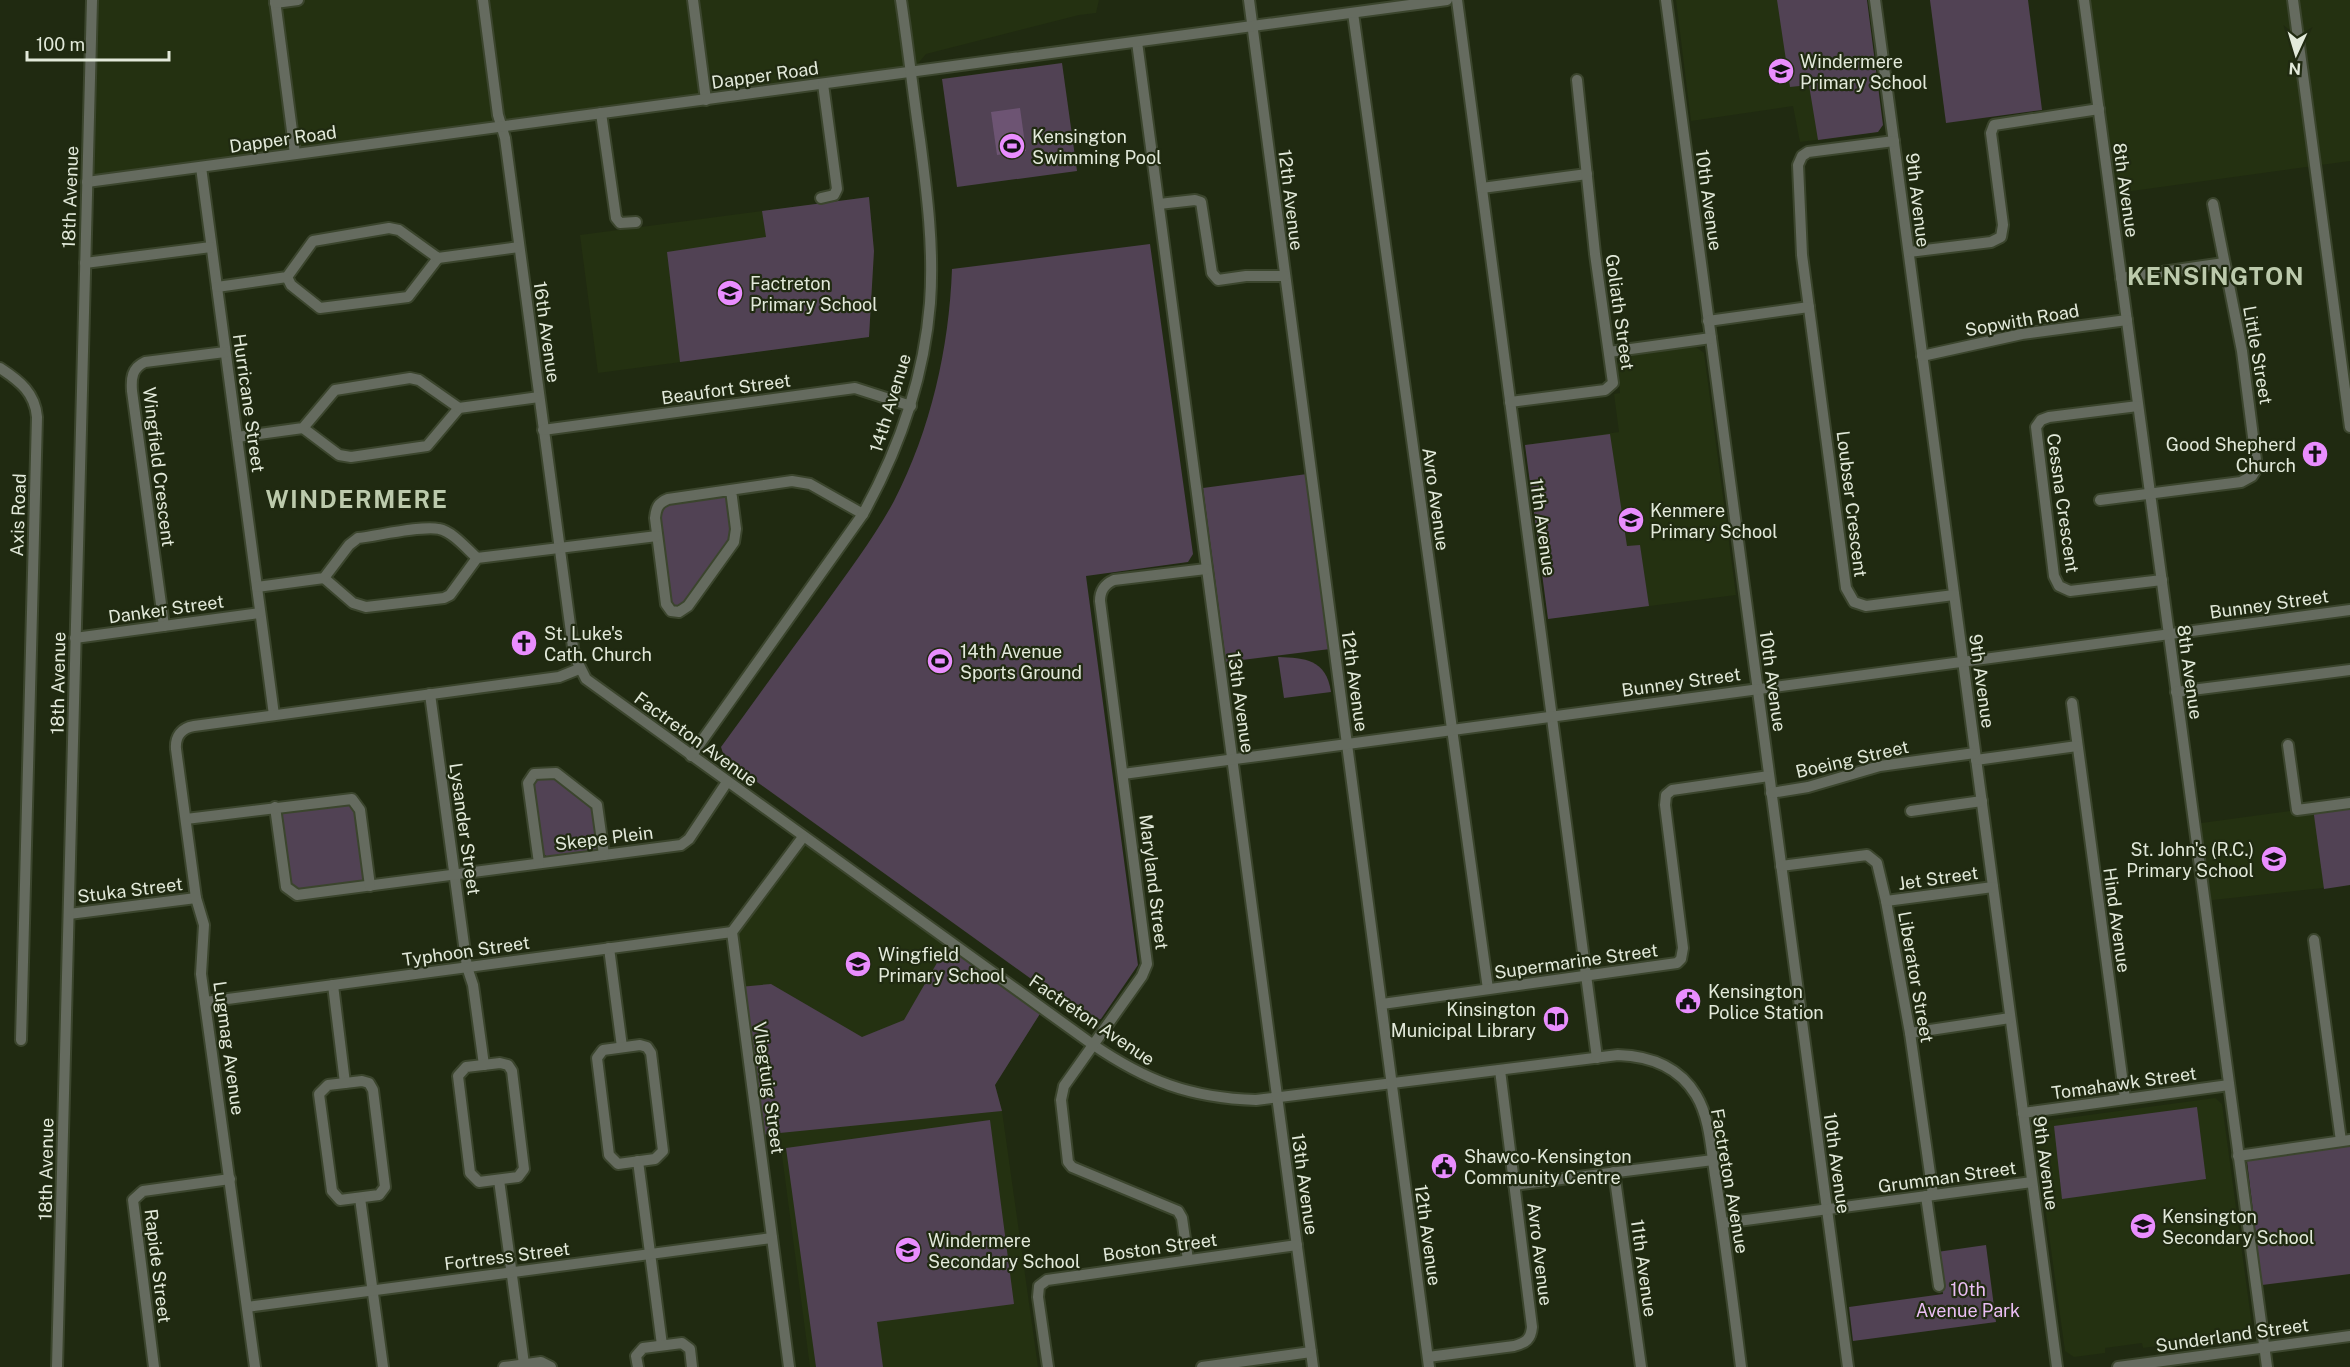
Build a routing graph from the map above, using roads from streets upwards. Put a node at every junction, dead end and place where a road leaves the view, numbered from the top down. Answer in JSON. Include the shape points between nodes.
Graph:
{"nodes":[{"id":1,"x":92,"y":0,"type":"edge"},
{"id":2,"x":298,"y":0,"type":"edge"},
{"id":3,"x":483,"y":0,"type":"edge"},
{"id":4,"x":693,"y":0,"type":"edge"},
{"id":5,"x":902,"y":0,"type":"edge"},
{"id":6,"x":1249,"y":0,"type":"edge"},
{"id":7,"x":1447,"y":0,"type":"edge"},
{"id":8,"x":1457,"y":0,"type":"edge"},
{"id":9,"x":1666,"y":0,"type":"edge"},
{"id":10,"x":1875,"y":0,"type":"edge"},
{"id":11,"x":2084,"y":0,"type":"edge"},
{"id":12,"x":2293,"y":0,"type":"edge"},
{"id":13,"x":275,"y":2,"type":"edge"},
{"id":14,"x":1353,"y":13,"type":"junction"},
{"id":15,"x":1252,"y":27,"type":"junction"},
{"id":16,"x":1137,"y":42,"type":"junction"},
{"id":17,"x":911,"y":72,"type":"junction"},
{"id":18,"x":1577,"y":80,"type":"dead end"},
{"id":19,"x":823,"y":84,"type":"junction"},
{"id":20,"x":706,"y":100,"type":"junction"},
{"id":21,"x":2099,"y":109,"type":"junction"},
{"id":22,"x":601,"y":113,"type":"junction"},
{"id":23,"x":501,"y":127,"type":"junction"},
{"id":24,"x":1894,"y":141,"type":"junction"},
{"id":25,"x":295,"y":154,"type":"junction"},
{"id":26,"x":201,"y":167,"type":"junction"},
{"id":27,"x":1587,"y":174,"type":"junction"},
{"id":28,"x":87,"y":182,"type":"junction"},
{"id":29,"x":1482,"y":188,"type":"junction"},
{"id":30,"x":821,"y":198,"type":"dead end"},
{"id":31,"x":1159,"y":204,"type":"junction"},
{"id":32,"x":2213,"y":204,"type":"dead end"},
{"id":33,"x":636,"y":222,"type":"dead end"},
{"id":34,"x":212,"y":247,"type":"junction"},
{"id":35,"x":519,"y":247,"type":"junction"},
{"id":36,"x":1909,"y":252,"type":"junction"},
{"id":37,"x":438,"y":258,"type":"junction"},
{"id":38,"x":85,"y":263,"type":"junction"},
{"id":39,"x":2224,"y":263,"type":"junction"},
{"id":40,"x":1284,"y":276,"type":"junction"},
{"id":41,"x":287,"y":277,"type":"junction"},
{"id":42,"x":2121,"y":278,"type":"junction"},
{"id":43,"x":217,"y":287,"type":"junction"},
{"id":44,"x":1809,"y":307,"type":"junction"},
{"id":45,"x":2127,"y":320,"type":"junction"},
{"id":46,"x":1708,"y":321,"type":"junction"},
{"id":47,"x":1711,"y":338,"type":"junction"},
{"id":48,"x":225,"y":352,"type":"junction"},
{"id":49,"x":1609,"y":352,"type":"junction"},
{"id":50,"x":1922,"y":356,"type":"junction"},
{"id":51,"x":0,"y":368,"type":"edge"},
{"id":52,"x":539,"y":397,"type":"junction"},
{"id":53,"x":1510,"y":402,"type":"junction"},
{"id":54,"x":910,"y":406,"type":"junction"},
{"id":55,"x":2138,"y":406,"type":"junction"},
{"id":56,"x":459,"y":408,"type":"junction"},
{"id":57,"x":2350,"y":427,"type":"edge"},
{"id":58,"x":303,"y":428,"type":"junction"},
{"id":59,"x":543,"y":430,"type":"junction"},
{"id":60,"x":237,"y":437,"type":"junction"},
{"id":61,"x":731,"y":490,"type":"junction"},
{"id":62,"x":2150,"y":494,"type":"junction"},
{"id":63,"x":2100,"y":500,"type":"dead end"},
{"id":64,"x":863,"y":514,"type":"junction"},
{"id":65,"x":657,"y":536,"type":"junction"},
{"id":66,"x":560,"y":548,"type":"junction"},
{"id":67,"x":477,"y":558,"type":"junction"},
{"id":68,"x":1206,"y":568,"type":"junction"},
{"id":69,"x":324,"y":578,"type":"junction"},
{"id":70,"x":2162,"y":580,"type":"junction"},
{"id":71,"x":257,"y":587,"type":"junction"},
{"id":72,"x":1954,"y":595,"type":"junction"},
{"id":73,"x":2350,"y":610,"type":"edge"},
{"id":74,"x":260,"y":614,"type":"junction"},
{"id":75,"x":164,"y":626,"type":"junction"},
{"id":76,"x":2169,"y":633,"type":"junction"},
{"id":77,"x":75,"y":638,"type":"junction"},
{"id":78,"x":1963,"y":660,"type":"junction"},
{"id":79,"x":579,"y":669,"type":"junction"},
{"id":80,"x":2350,"y":669,"type":"edge"},
{"id":81,"x":1757,"y":688,"type":"junction"},
{"id":82,"x":2176,"y":692,"type":"junction"},
{"id":83,"x":430,"y":694,"type":"junction"},
{"id":84,"x":2072,"y":703,"type":"dead end"},
{"id":85,"x":274,"y":715,"type":"junction"},
{"id":86,"x":1551,"y":716,"type":"junction"},
{"id":87,"x":1452,"y":730,"type":"junction"},
{"id":88,"x":1347,"y":744,"type":"junction"},
{"id":89,"x":2288,"y":745,"type":"dead end"},
{"id":90,"x":2077,"y":746,"type":"junction"},
{"id":91,"x":691,"y":756,"type":"junction"},
{"id":92,"x":1976,"y":756,"type":"junction"},
{"id":93,"x":1232,"y":759,"type":"junction"},
{"id":94,"x":1123,"y":774,"type":"junction"},
{"id":95,"x":1769,"y":776,"type":"junction"},
{"id":96,"x":727,"y":782,"type":"junction"},
{"id":97,"x":1771,"y":793,"type":"junction"},
{"id":98,"x":1982,"y":801,"type":"junction"},
{"id":99,"x":2350,"y":803,"type":"edge"},
{"id":100,"x":275,"y":807,"type":"junction"},
{"id":101,"x":1911,"y":811,"type":"dead end"},
{"id":102,"x":186,"y":819,"type":"junction"},
{"id":103,"x":803,"y":837,"type":"junction"},
{"id":104,"x":604,"y":855,"type":"junction"},
{"id":105,"x":539,"y":864,"type":"junction"},
{"id":106,"x":1781,"y":866,"type":"junction"},
{"id":107,"x":454,"y":875,"type":"junction"},
{"id":108,"x":370,"y":886,"type":"junction"},
{"id":109,"x":1993,"y":887,"type":"junction"},
{"id":110,"x":196,"y":898,"type":"junction"},
{"id":111,"x":1886,"y":901,"type":"junction"},
{"id":112,"x":69,"y":914,"type":"junction"},
{"id":113,"x":732,"y":932,"type":"junction"},
{"id":114,"x":2314,"y":940,"type":"dead end"},
{"id":115,"x":609,"y":948,"type":"junction"},
{"id":116,"x":467,"y":967,"type":"junction"},
{"id":117,"x":1586,"y":976,"type":"junction"},
{"id":118,"x":333,"y":985,"type":"junction"},
{"id":119,"x":1488,"y":989,"type":"junction"},
{"id":120,"x":205,"y":1002,"type":"junction"},
{"id":121,"x":1382,"y":1004,"type":"junction"},
{"id":122,"x":2010,"y":1018,"type":"junction"},
{"id":123,"x":1910,"y":1033,"type":"junction"},
{"id":124,"x":21,"y":1040,"type":"dead end"},
{"id":125,"x":1092,"y":1044,"type":"junction"},
{"id":126,"x":622,"y":1047,"type":"junction"},
{"id":127,"x":1597,"y":1058,"type":"junction"},
{"id":128,"x":484,"y":1065,"type":"junction"},
{"id":129,"x":1500,"y":1070,"type":"junction"},
{"id":130,"x":345,"y":1083,"type":"junction"},
{"id":131,"x":1391,"y":1084,"type":"junction"},
{"id":132,"x":2229,"y":1086,"type":"junction"},
{"id":133,"x":1277,"y":1098,"type":"junction"},
{"id":134,"x":2125,"y":1099,"type":"junction"},
{"id":135,"x":2023,"y":1113,"type":"junction"},
{"id":136,"x":2345,"y":1141,"type":"edge"},
{"id":137,"x":2238,"y":1156,"type":"junction"},
{"id":138,"x":1713,"y":1160,"type":"junction"},
{"id":139,"x":638,"y":1161,"type":"junction"},
{"id":140,"x":1614,"y":1172,"type":"junction"},
{"id":141,"x":230,"y":1179,"type":"junction"},
{"id":142,"x":499,"y":1180,"type":"junction"},
{"id":143,"x":2032,"y":1182,"type":"junction"},
{"id":144,"x":1514,"y":1185,"type":"junction"},
{"id":145,"x":1929,"y":1196,"type":"junction"},
{"id":146,"x":360,"y":1198,"type":"junction"},
{"id":147,"x":1827,"y":1209,"type":"junction"},
{"id":148,"x":1723,"y":1223,"type":"junction"},
{"id":149,"x":772,"y":1238,"type":"junction"},
{"id":150,"x":1297,"y":1245,"type":"junction"},
{"id":151,"x":650,"y":1254,"type":"junction"},
{"id":152,"x":1188,"y":1260,"type":"junction"},
{"id":153,"x":511,"y":1272,"type":"junction"},
{"id":154,"x":1939,"y":1286,"type":"dead end"},
{"id":155,"x":372,"y":1290,"type":"junction"},
{"id":156,"x":247,"y":1307,"type":"junction"},
{"id":157,"x":2350,"y":1336,"type":"edge"},
{"id":158,"x":662,"y":1345,"type":"junction"},
{"id":159,"x":2265,"y":1347,"type":"junction"},
{"id":160,"x":1311,"y":1352,"type":"junction"},
{"id":161,"x":1429,"y":1362,"type":"edge"},
{"id":162,"x":524,"y":1364,"type":"junction"},
{"id":163,"x":2144,"y":1365,"type":"edge"},
{"id":164,"x":57,"y":1367,"type":"edge"},
{"id":165,"x":154,"y":1367,"type":"edge"},
{"id":166,"x":255,"y":1367,"type":"edge"},
{"id":167,"x":383,"y":1367,"type":"edge"},
{"id":168,"x":504,"y":1367,"type":"edge"},
{"id":169,"x":551,"y":1367,"type":"edge"},
{"id":170,"x":638,"y":1367,"type":"edge"},
{"id":171,"x":692,"y":1367,"type":"edge"},
{"id":172,"x":789,"y":1367,"type":"edge"},
{"id":173,"x":1048,"y":1367,"type":"edge"},
{"id":174,"x":1202,"y":1367,"type":"edge"},
{"id":175,"x":1313,"y":1367,"type":"edge"},
{"id":176,"x":1641,"y":1367,"type":"edge"},
{"id":177,"x":1741,"y":1367,"type":"edge"},
{"id":178,"x":1848,"y":1367,"type":"edge"},
{"id":179,"x":2057,"y":1367,"type":"edge"},
{"id":180,"x":2118,"y":1367,"type":"edge"},
{"id":181,"x":2267,"y":1367,"type":"edge"}],
"edges":[{"from":1,"to":28,"type":"street","name":"18th Avenue"},
{"from":2,"to":13,"type":"street"},
{"from":3,"to":23,"type":"street","name":"16th Avenue"},
{"from":4,"to":20,"type":"street"},
{"from":5,"to":17,"type":"street","name":"14th Avenue"},
{"from":6,"to":15,"type":"street","name":"12th Avenue"},
{"from":7,"to":14,"type":"street","name":"Dapper Road"},
{"from":8,"to":29,"type":"street","name":"11th Avenue"},
{"from":9,"to":46,"type":"street","name":"10th Avenue"},
{"from":10,"to":24,"type":"street","name":"9th Avenue"},
{"from":11,"to":21,"type":"street","name":"8th Avenue"},
{"from":12,"to":57,"type":"street"},
{"from":13,"to":25,"type":"street"},
{"from":14,"to":15,"type":"street","name":"Dapper Road"},
{"from":14,"to":87,"type":"street","name":"Avro Avenue"},
{"from":15,"to":16,"type":"street","name":"Dapper Road"},
{"from":15,"to":40,"type":"street","name":"12th Avenue"},
{"from":16,"to":17,"type":"street","name":"Dapper Road"},
{"from":16,"to":31,"type":"street","name":"13th Avenue"},
{"from":17,"to":19,"type":"street","name":"Dapper Road"},
{"from":17,"to":54,"type":"street","name":"14th Avenue","via":[[931,267],[928,324]]},
{"from":18,"to":27,"type":"street","name":"Goliath Street"},
{"from":19,"to":20,"type":"street","name":"Dapper Road"},
{"from":19,"to":30,"type":"street","via":[[837,189],[834,195]]},
{"from":20,"to":22,"type":"street","name":"Dapper Road"},
{"from":21,"to":36,"type":"street","via":[[1994,125],[1991,133],[2003,225],[2001,237],[1991,242]]},
{"from":21,"to":42,"type":"street","name":"8th Avenue"},
{"from":22,"to":23,"type":"street","name":"Dapper Road"},
{"from":22,"to":33,"type":"street","via":[[616,218],[620,223]]},
{"from":23,"to":25,"type":"street","name":"Dapper Road"},
{"from":23,"to":35,"type":"street","name":"16th Avenue"},
{"from":24,"to":36,"type":"street","name":"9th Avenue"},
{"from":24,"to":44,"type":"street","name":"Loubser Crescent","via":[[1811,151],[1800,159]]},
{"from":25,"to":26,"type":"street","name":"Dapper Road"},
{"from":26,"to":28,"type":"street","name":"Dapper Road"},
{"from":26,"to":34,"type":"street","name":"Hurricane Street"},
{"from":27,"to":29,"type":"street"},
{"from":27,"to":49,"type":"street","name":"Goliath Street"},
{"from":28,"to":38,"type":"street","name":"18th Avenue"},
{"from":29,"to":53,"type":"street","name":"11th Avenue"},
{"from":31,"to":40,"type":"street","via":[[1200,202],[1212,273],[1218,280]]},
{"from":31,"to":68,"type":"street","name":"13th Avenue"},
{"from":32,"to":39,"type":"street","name":"Little Street"},
{"from":34,"to":38,"type":"street"},
{"from":34,"to":43,"type":"street","name":"Hurricane Street"},
{"from":35,"to":37,"type":"street"},
{"from":35,"to":52,"type":"street","name":"16th Avenue"},
{"from":36,"to":50,"type":"street","name":"9th Avenue"},
{"from":37,"to":41,"type":"street","via":[[399,230],[388,228],[313,241]]},
{"from":37,"to":41,"type":"street","via":[[413,294],[389,301],[320,308],[291,285]]},
{"from":38,"to":77,"type":"street","name":"18th Avenue"},
{"from":39,"to":42,"type":"street"},
{"from":39,"to":62,"type":"street","name":"Little Street","via":[[2242,351],[2257,468],[2249,479],[2241,482]]},
{"from":40,"to":88,"type":"street","name":"12th Avenue"},
{"from":41,"to":43,"type":"street"},
{"from":42,"to":45,"type":"street","name":"8th Avenue"},
{"from":43,"to":48,"type":"street","name":"Hurricane Street"},
{"from":44,"to":46,"type":"street"},
{"from":44,"to":72,"type":"street","name":"Loubser Crescent","via":[[1848,596],[1866,606]]},
{"from":45,"to":50,"type":"street","name":"Sopwith Road","via":[[2022,334]]},
{"from":45,"to":55,"type":"street","name":"8th Avenue"},
{"from":46,"to":47,"type":"street","name":"10th Avenue"},
{"from":47,"to":49,"type":"street"},
{"from":47,"to":81,"type":"street","name":"10th Avenue"},
{"from":48,"to":60,"type":"street","name":"Hurricane Street"},
{"from":48,"to":75,"type":"street","name":"Wingfield Crescent","via":[[145,362],[134,369],[132,391]]},
{"from":49,"to":53,"type":"street","name":"Goliath Street","via":[[1614,380],[1608,389]]},
{"from":50,"to":72,"type":"street","name":"9th Avenue"},
{"from":51,"to":124,"type":"street","name":"Axis Road","via":[[33,396],[37,417]]},
{"from":52,"to":56,"type":"street"},
{"from":52,"to":59,"type":"street","name":"16th Avenue"},
{"from":53,"to":86,"type":"street","name":"11th Avenue"},
{"from":54,"to":59,"type":"street","name":"Beaufort Street","via":[[855,388]]},
{"from":54,"to":64,"type":"street","name":"14th Avenue","via":[[884,477]]},
{"from":55,"to":62,"type":"street","name":"8th Avenue"},
{"from":55,"to":70,"type":"street","name":"Cessna Crescent","via":[[2049,417],[2036,427],[2052,564],[2057,583],[2070,591]]},
{"from":56,"to":58,"type":"street","via":[[427,446],[362,455],[339,455]]},
{"from":56,"to":58,"type":"street","via":[[410,378],[335,390]]},
{"from":58,"to":60,"type":"street"},
{"from":59,"to":66,"type":"street","name":"16th Avenue"},
{"from":60,"to":71,"type":"street","name":"Hurricane Street"},
{"from":61,"to":64,"type":"street","via":[[792,481],[810,484]]},
{"from":61,"to":65,"type":"street","via":[[661,502],[656,510]]},
{"from":61,"to":65,"type":"street","via":[[734,542],[684,611],[671,611],[666,604]]},
{"from":62,"to":63,"type":"street","name":"Little Street"},
{"from":62,"to":70,"type":"street","name":"8th Avenue"},
{"from":64,"to":91,"type":"street","name":"14th Avenue"},
{"from":65,"to":66,"type":"street"},
{"from":66,"to":67,"type":"street"},
{"from":66,"to":79,"type":"street","name":"16th Avenue"},
{"from":67,"to":69,"type":"street","via":[[438,528],[358,538]]},
{"from":67,"to":69,"type":"street","via":[[444,598],[366,608],[353,603]]},
{"from":68,"to":93,"type":"street","name":"13th Avenue"},
{"from":68,"to":94,"type":"street","name":"Maryland Street","via":[[1114,580],[1101,592]]},
{"from":69,"to":71,"type":"street"},
{"from":70,"to":76,"type":"street","name":"8th Avenue"},
{"from":71,"to":74,"type":"street","name":"Hurricane Street"},
{"from":72,"to":78,"type":"street","name":"9th Avenue"},
{"from":73,"to":76,"type":"street","name":"Bunney Street"},
{"from":74,"to":75,"type":"street","name":"Danker Street"},
{"from":74,"to":85,"type":"street","name":"Hurricane Street"},
{"from":75,"to":77,"type":"street","name":"Danker Street"},
{"from":76,"to":78,"type":"street","name":"Bunney Street"},
{"from":76,"to":82,"type":"street","name":"8th Avenue"},
{"from":77,"to":112,"type":"street","name":"18th Avenue"},
{"from":78,"to":81,"type":"street","name":"Bunney Street"},
{"from":78,"to":92,"type":"street","name":"9th Avenue"},
{"from":79,"to":83,"type":"street","via":[[559,677]]},
{"from":79,"to":91,"type":"street","name":"Factreton Avenue","via":[[589,682]]},
{"from":80,"to":82,"type":"street"},
{"from":81,"to":86,"type":"street","name":"Bunney Street"},
{"from":81,"to":95,"type":"street","name":"10th Avenue"},
{"from":82,"to":132,"type":"street","name":"8th Avenue"},
{"from":83,"to":85,"type":"street"},
{"from":83,"to":107,"type":"street","name":"Lysander Street"},
{"from":84,"to":90,"type":"street","name":"Hind Avenue"},
{"from":85,"to":102,"type":"street","name":"Lugmag Avenue","via":[[189,727],[178,736]]},
{"from":86,"to":87,"type":"street","name":"Bunney Street"},
{"from":86,"to":117,"type":"street","name":"11th Avenue"},
{"from":87,"to":88,"type":"street","name":"Bunney Street"},
{"from":87,"to":119,"type":"street","name":"Avro Avenue"},
{"from":88,"to":93,"type":"street","name":"Bunney Street"},
{"from":88,"to":121,"type":"street","name":"12th Avenue"},
{"from":89,"to":99,"type":"street","via":[[2297,810]]},
{"from":90,"to":92,"type":"street"},
{"from":90,"to":134,"type":"street","name":"Hind Avenue"},
{"from":91,"to":96,"type":"street","name":"Factreton Avenue"},
{"from":92,"to":97,"type":"street","name":"Boeing Street","via":[[1880,766],[1808,787]]},
{"from":92,"to":98,"type":"street","name":"9th Avenue"},
{"from":93,"to":94,"type":"street","name":"Bunney Street"},
{"from":93,"to":133,"type":"street","name":"13th Avenue"},
{"from":94,"to":125,"type":"street","name":"Maryland Street","via":[[1147,964]]},
{"from":95,"to":97,"type":"street","name":"10th Avenue"},
{"from":95,"to":117,"type":"street","name":"Supermarine Street","via":[[1669,791],[1665,805],[1683,948],[1681,959],[1667,965]]},
{"from":96,"to":103,"type":"street","name":"Factreton Avenue"},
{"from":96,"to":104,"type":"street","name":"Skepe Plein","via":[[684,843]]},
{"from":97,"to":106,"type":"street","name":"10th Avenue"},
{"from":98,"to":101,"type":"street"},
{"from":98,"to":109,"type":"street","name":"9th Avenue"},
{"from":100,"to":102,"type":"street"},
{"from":100,"to":108,"type":"street","via":[[344,798],[355,801],[360,810]]},
{"from":100,"to":108,"type":"street","name":"Skepe Plein","via":[[286,887],[291,893]]},
{"from":102,"to":110,"type":"street","name":"Lugmag Avenue"},
{"from":103,"to":113,"type":"street"},
{"from":103,"to":125,"type":"street","name":"Factreton Avenue"},
{"from":104,"to":105,"type":"street","name":"Skepe Plein"},
{"from":104,"to":105,"type":"street","via":[[597,805],[559,774],[549,771],[534,774],[528,783]]},
{"from":105,"to":107,"type":"street","name":"Skepe Plein"},
{"from":106,"to":111,"type":"street","name":"Liberator Street","via":[[1867,855],[1877,863]]},
{"from":106,"to":147,"type":"street","name":"10th Avenue"},
{"from":107,"to":108,"type":"street","name":"Skepe Plein"},
{"from":107,"to":116,"type":"street","name":"Lysander Street"},
{"from":109,"to":111,"type":"street","name":"Jet Street"},
{"from":109,"to":122,"type":"street","name":"9th Avenue"},
{"from":110,"to":112,"type":"street","name":"Stuka Street"},
{"from":110,"to":120,"type":"street","name":"Lugmag Avenue","via":[[204,925],[201,958]]},
{"from":111,"to":123,"type":"street","name":"Liberator Street"},
{"from":112,"to":164,"type":"street","name":"18th Avenue"},
{"from":113,"to":115,"type":"street","name":"Typhoon Street"},
{"from":113,"to":149,"type":"street","name":"Vliegtuig Street"},
{"from":114,"to":136,"type":"street"},
{"from":115,"to":116,"type":"street","name":"Typhoon Street"},
{"from":115,"to":126,"type":"street"},
{"from":116,"to":118,"type":"street","name":"Typhoon Street"},
{"from":116,"to":128,"type":"street","name":"Lysander Street"},
{"from":117,"to":119,"type":"street","name":"Supermarine Street"},
{"from":117,"to":127,"type":"street","name":"11th Avenue"},
{"from":118,"to":120,"type":"street","name":"Typhoon Street"},
{"from":118,"to":130,"type":"street"},
{"from":119,"to":121,"type":"street","name":"Supermarine Street"},
{"from":120,"to":141,"type":"street","name":"Lugmag Avenue"},
{"from":121,"to":131,"type":"street","name":"12th Avenue"},
{"from":122,"to":123,"type":"street"},
{"from":122,"to":135,"type":"street","name":"9th Avenue"},
{"from":123,"to":145,"type":"street","name":"Liberator Street"},
{"from":125,"to":133,"type":"street","name":"Factreton Avenue","via":[[1147,1078],[1183,1090],[1238,1100]]},
{"from":125,"to":152,"type":"street","name":"Maryland Street","via":[[1061,1093],[1068,1162],[1078,1171],[1178,1211]]},
{"from":126,"to":139,"type":"street","via":[[603,1050],[597,1058],[608,1145],[615,1163]]},
{"from":126,"to":139,"type":"street","via":[[645,1045],[652,1064],[663,1151],[657,1159]]},
{"from":127,"to":129,"type":"street","name":"Factreton Avenue"},
{"from":127,"to":138,"type":"street","name":"Factreton Avenue","via":[[1641,1057],[1678,1074],[1704,1110]]},
{"from":128,"to":142,"type":"street","via":[[503,1063],[511,1069],[524,1166],[518,1177]]},
{"from":128,"to":142,"type":"street","via":[[460,1071],[459,1090],[471,1176],[479,1182]]},
{"from":129,"to":131,"type":"street","name":"Factreton Avenue"},
{"from":129,"to":144,"type":"street","name":"Avro Avenue"},
{"from":130,"to":146,"type":"street","via":[[364,1081],[372,1087],[384,1173],[383,1192]]},
{"from":130,"to":146,"type":"street","via":[[325,1086],[319,1097],[332,1194],[340,1200]]},
{"from":131,"to":133,"type":"street","name":"Factreton Avenue"},
{"from":131,"to":161,"type":"street","name":"12th Avenue"},
{"from":132,"to":134,"type":"street","name":"Tomahawk Street"},
{"from":132,"to":137,"type":"street","name":"8th Avenue"},
{"from":133,"to":150,"type":"street","name":"13th Avenue"},
{"from":134,"to":135,"type":"street","name":"Tomahawk Street"},
{"from":135,"to":143,"type":"street","name":"9th Avenue"},
{"from":136,"to":137,"type":"street"},
{"from":137,"to":159,"type":"street","name":"8th Avenue"},
{"from":138,"to":140,"type":"street"},
{"from":138,"to":148,"type":"street","name":"Factreton Avenue"},
{"from":139,"to":151,"type":"street"},
{"from":140,"to":144,"type":"street"},
{"from":140,"to":176,"type":"street","name":"11th Avenue"},
{"from":141,"to":156,"type":"street","name":"Lugmag Avenue"},
{"from":141,"to":165,"type":"street","name":"Rapide Street","via":[[143,1191],[133,1200]]},
{"from":142,"to":153,"type":"street"},
{"from":143,"to":145,"type":"street","name":"Grumman Street"},
{"from":143,"to":179,"type":"street","name":"9th Avenue"},
{"from":144,"to":161,"type":"street","name":"Avro Avenue","via":[[1531,1335],[1527,1342],[1515,1346]]},
{"from":145,"to":147,"type":"street","name":"Grumman Street"},
{"from":145,"to":154,"type":"street","name":"Liberator Street"},
{"from":146,"to":155,"type":"street"},
{"from":147,"to":148,"type":"street","name":"Grumman Street"},
{"from":147,"to":178,"type":"street","name":"10th Avenue"},
{"from":148,"to":177,"type":"street","name":"Factreton Avenue"},
{"from":149,"to":151,"type":"street","name":"Fortress Street"},
{"from":149,"to":172,"type":"street","name":"Vliegtuig Street"},
{"from":150,"to":152,"type":"street","name":"Boston Street"},
{"from":150,"to":160,"type":"street","name":"13th Avenue"},
{"from":151,"to":153,"type":"street","name":"Fortress Street"},
{"from":151,"to":158,"type":"street"},
{"from":152,"to":173,"type":"street","name":"Boston Street","via":[[1047,1280],[1040,1286],[1038,1297]]},
{"from":153,"to":155,"type":"street","name":"Fortress Street"},
{"from":153,"to":162,"type":"street"},
{"from":155,"to":156,"type":"street","name":"Fortress Street"},
{"from":155,"to":167,"type":"street"},
{"from":156,"to":166,"type":"street","name":"Lugmag Avenue"},
{"from":157,"to":159,"type":"street","name":"Sunderland Street"},
{"from":158,"to":170,"type":"street","via":[[640,1350],[636,1356]]},
{"from":158,"to":171,"type":"street","via":[[687,1345]]},
{"from":159,"to":163,"type":"street","name":"Sunderland Street"},
{"from":159,"to":181,"type":"street","name":"8th Avenue"},
{"from":160,"to":174,"type":"street"},
{"from":160,"to":175,"type":"street","name":"13th Avenue"},
{"from":162,"to":168,"type":"street"},
{"from":162,"to":169,"type":"street","via":[[543,1362]]},
{"from":163,"to":180,"type":"street","name":"Sunderland Street"}]}
